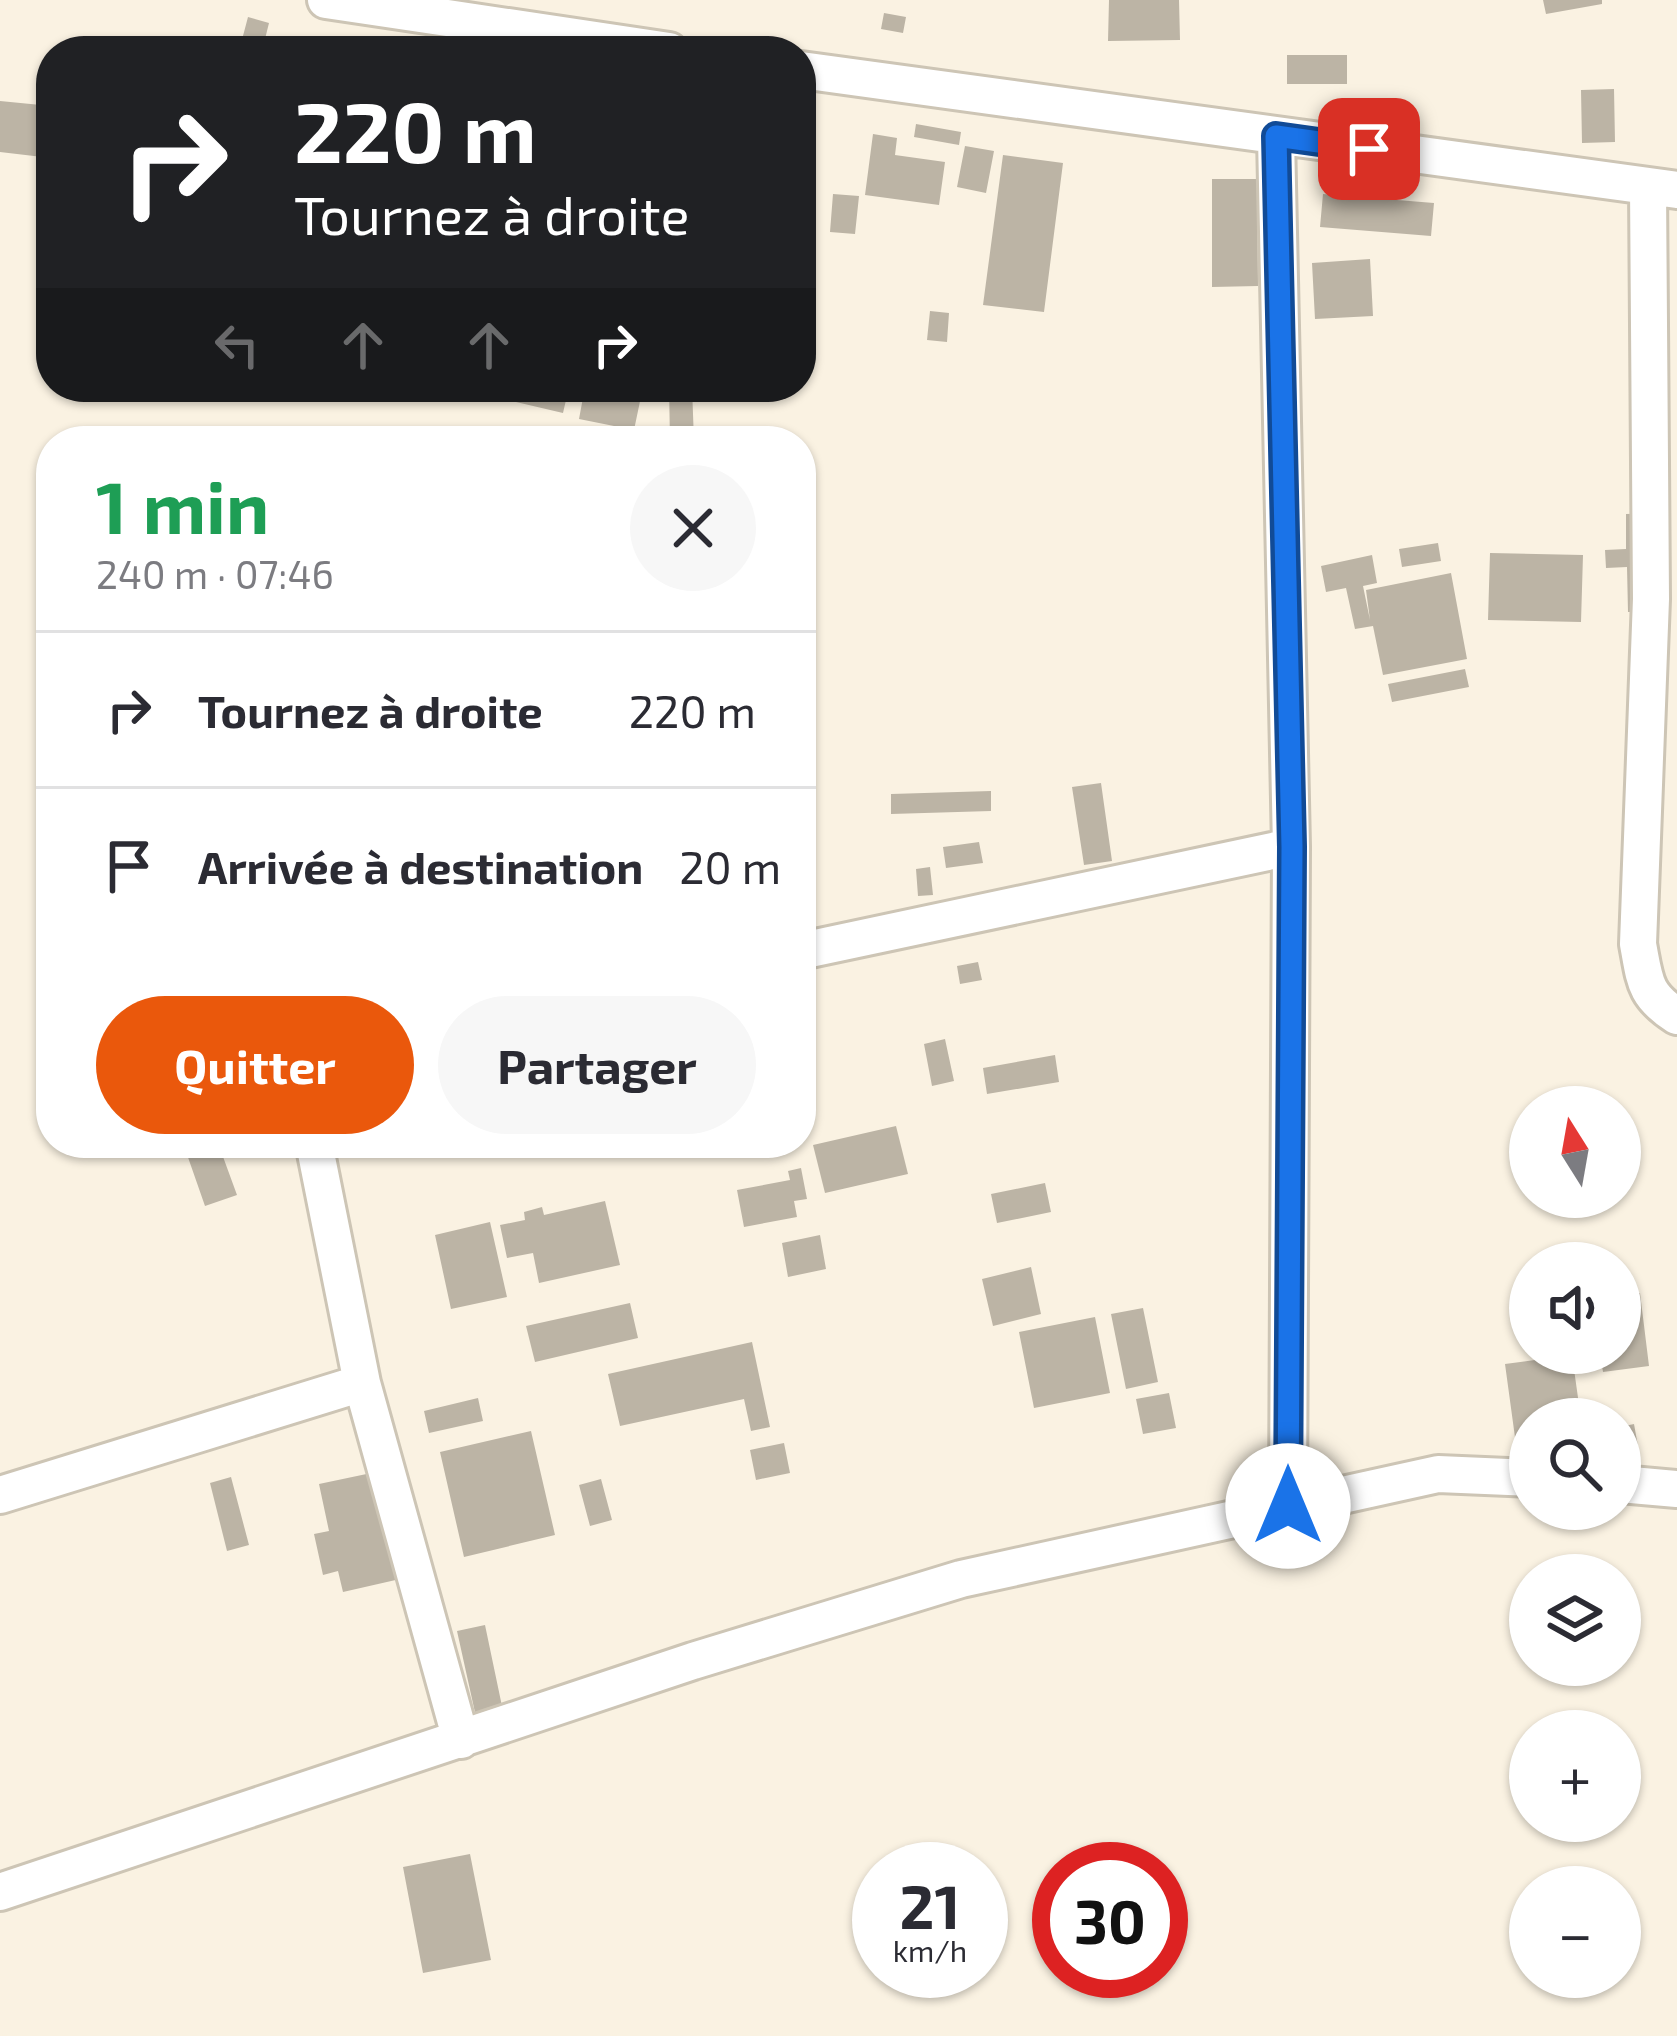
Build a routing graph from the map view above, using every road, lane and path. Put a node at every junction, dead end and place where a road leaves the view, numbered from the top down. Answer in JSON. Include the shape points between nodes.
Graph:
{"nodes":[{"id":1,"x":326,"y":0,"type":"edge"},
{"id":2,"x":568,"y":36,"type":"edge"},
{"id":3,"x":816,"y":72,"type":"edge"},
{"id":4,"x":1276,"y":136,"type":"junction"},
{"id":5,"x":1662,"y":189,"type":"edge"},
{"id":6,"x":1292,"y":847,"type":"junction"},
{"id":7,"x":816,"y":948,"type":"edge"},
{"id":8,"x":1677,"y":1016,"type":"edge"},
{"id":9,"x":317,"y":1158,"type":"edge"},
{"id":10,"x":362,"y":1383,"type":"junction"},
{"id":11,"x":1509,"y":1477,"type":"edge"},
{"id":12,"x":1641,"y":1486,"type":"edge"},
{"id":13,"x":1677,"y":1489,"type":"edge"},
{"id":14,"x":0,"y":1496,"type":"edge"},
{"id":15,"x":1288,"y":1506,"type":"junction"},
{"id":16,"x":461,"y":1740,"type":"junction"},
{"id":17,"x":0,"y":1892,"type":"edge"}],
"edges":[{"from":1,"to":2,"type":"street"},
{"from":3,"to":4,"type":"street"},
{"from":4,"to":5,"type":"street"},
{"from":4,"to":6,"type":"street"},
{"from":5,"to":8,"type":"street","via":[[1638,944],[1645,983]]},
{"from":6,"to":7,"type":"street"},
{"from":6,"to":15,"type":"street"},
{"from":9,"to":10,"type":"street"},
{"from":10,"to":14,"type":"street"},
{"from":10,"to":16,"type":"street"},
{"from":11,"to":15,"type":"street","via":[[1438,1474]]},
{"from":12,"to":13,"type":"street"},
{"from":15,"to":16,"type":"street","via":[[962,1579]]},
{"from":16,"to":17,"type":"street"}]}
